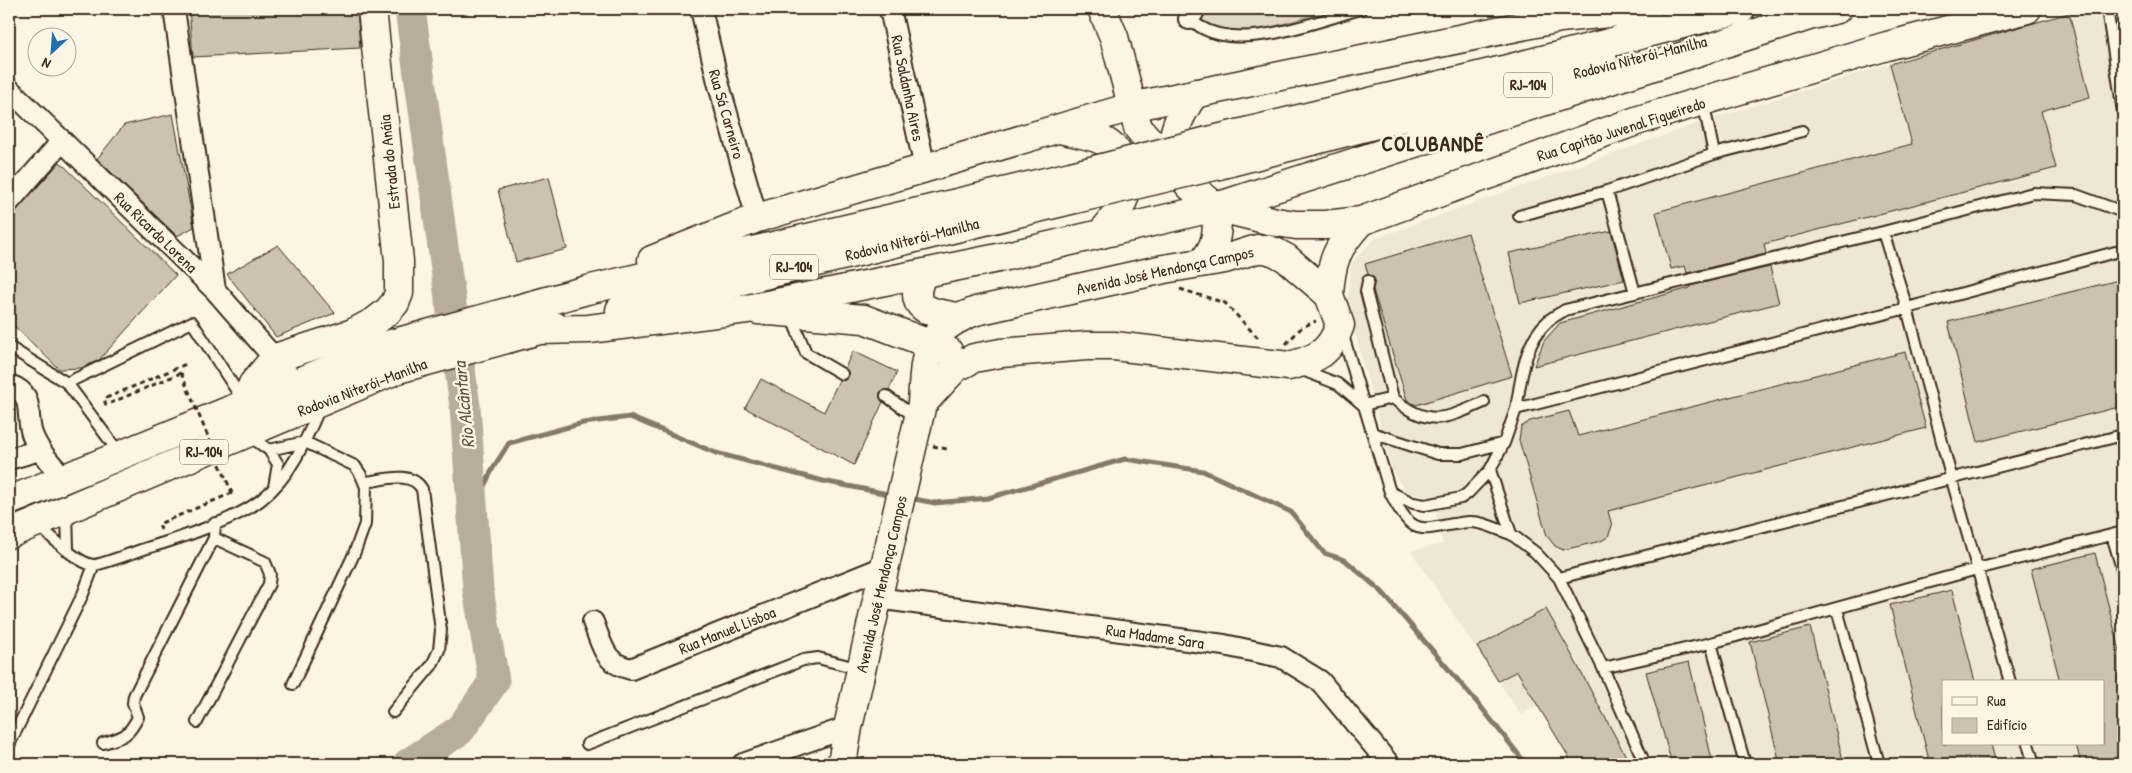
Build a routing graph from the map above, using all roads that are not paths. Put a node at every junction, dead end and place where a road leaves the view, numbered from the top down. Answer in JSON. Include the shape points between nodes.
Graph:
{"nodes":[{"id":1,"x":174,"y":9,"type":"edge"},
{"id":2,"x":372,"y":9,"type":"edge"},
{"id":3,"x":701,"y":9,"type":"edge"},
{"id":4,"x":890,"y":9,"type":"edge"},
{"id":5,"x":1102,"y":9,"type":"edge"},
{"id":6,"x":1360,"y":9,"type":"edge"},
{"id":7,"x":1648,"y":9,"type":"edge"},
{"id":8,"x":1741,"y":9,"type":"edge"},
{"id":9,"x":1837,"y":9,"type":"edge"},
{"id":10,"x":2027,"y":9,"type":"edge"},
{"id":11,"x":2107,"y":9,"type":"edge"},
{"id":12,"x":1189,"y":12,"type":"edge"},
{"id":13,"x":1809,"y":16,"type":"junction"},
{"id":14,"x":9,"y":89,"type":"edge"},
{"id":15,"x":1195,"y":93,"type":"junction"},
{"id":16,"x":1703,"y":101,"type":"junction"},
{"id":17,"x":2123,"y":112,"type":"edge"},
{"id":18,"x":1134,"y":118,"type":"junction"},
{"id":19,"x":1057,"y":128,"type":"junction"},
{"id":20,"x":1802,"y":131,"type":"dead end"},
{"id":21,"x":62,"y":141,"type":"junction"},
{"id":22,"x":1214,"y":153,"type":"junction"},
{"id":23,"x":1714,"y":154,"type":"junction"},
{"id":24,"x":925,"y":168,"type":"junction"},
{"id":25,"x":1174,"y":169,"type":"junction"},
{"id":26,"x":1130,"y":174,"type":"junction"},
{"id":27,"x":1073,"y":187,"type":"junction"},
{"id":28,"x":1607,"y":190,"type":"junction"},
{"id":29,"x":9,"y":202,"type":"edge"},
{"id":30,"x":1216,"y":207,"type":"junction"},
{"id":31,"x":2123,"y":212,"type":"edge"},
{"id":32,"x":1519,"y":216,"type":"dead end"},
{"id":33,"x":757,"y":218,"type":"junction"},
{"id":34,"x":1361,"y":221,"type":"junction"},
{"id":35,"x":1884,"y":232,"type":"junction"},
{"id":36,"x":1101,"y":234,"type":"junction"},
{"id":37,"x":2123,"y":250,"type":"edge"},
{"id":38,"x":1202,"y":262,"type":"junction"},
{"id":39,"x":922,"y":274,"type":"junction"},
{"id":40,"x":1368,"y":281,"type":"dead end"},
{"id":41,"x":215,"y":290,"type":"junction"},
{"id":42,"x":586,"y":290,"type":"junction"},
{"id":43,"x":1635,"y":293,"type":"junction"},
{"id":44,"x":1907,"y":308,"type":"junction"},
{"id":45,"x":747,"y":309,"type":"junction"},
{"id":46,"x":790,"y":313,"type":"junction"},
{"id":47,"x":1331,"y":313,"type":"junction"},
{"id":48,"x":959,"y":317,"type":"junction"},
{"id":49,"x":521,"y":325,"type":"junction"},
{"id":50,"x":931,"y":345,"type":"junction"},
{"id":51,"x":9,"y":347,"type":"edge"},
{"id":52,"x":1284,"y":355,"type":"junction"},
{"id":53,"x":980,"y":356,"type":"junction"},
{"id":54,"x":395,"y":357,"type":"junction"},
{"id":55,"x":275,"y":358,"type":"junction"},
{"id":56,"x":842,"y":374,"type":"dead end"},
{"id":57,"x":295,"y":382,"type":"junction"},
{"id":58,"x":67,"y":383,"type":"junction"},
{"id":59,"x":9,"y":385,"type":"edge"},
{"id":60,"x":886,"y":396,"type":"dead end"},
{"id":61,"x":1393,"y":398,"type":"junction"},
{"id":62,"x":322,"y":402,"type":"junction"},
{"id":63,"x":1484,"y":402,"type":"dead end"},
{"id":64,"x":245,"y":403,"type":"junction"},
{"id":65,"x":1363,"y":405,"type":"junction"},
{"id":66,"x":1516,"y":409,"type":"junction"},
{"id":67,"x":920,"y":411,"type":"junction"},
{"id":68,"x":1372,"y":433,"type":"junction"},
{"id":69,"x":246,"y":434,"type":"junction"},
{"id":70,"x":2123,"y":435,"type":"edge"},
{"id":71,"x":305,"y":442,"type":"junction"},
{"id":72,"x":1504,"y":443,"type":"junction"},
{"id":73,"x":40,"y":450,"type":"junction"},
{"id":74,"x":269,"y":450,"type":"junction"},
{"id":75,"x":121,"y":455,"type":"junction"},
{"id":76,"x":9,"y":459,"type":"edge"},
{"id":77,"x":1490,"y":470,"type":"junction"},
{"id":78,"x":64,"y":478,"type":"junction"},
{"id":79,"x":1952,"y":480,"type":"junction"},
{"id":80,"x":364,"y":482,"type":"junction"},
{"id":81,"x":274,"y":488,"type":"junction"},
{"id":82,"x":1390,"y":492,"type":"junction"},
{"id":83,"x":9,"y":501,"type":"edge"},
{"id":84,"x":67,"y":509,"type":"junction"},
{"id":85,"x":35,"y":523,"type":"junction"},
{"id":86,"x":214,"y":523,"type":"junction"},
{"id":87,"x":2123,"y":532,"type":"edge"},
{"id":88,"x":9,"y":534,"type":"edge"},
{"id":89,"x":1510,"y":534,"type":"junction"},
{"id":90,"x":2112,"y":535,"type":"junction"},
{"id":91,"x":214,"y":538,"type":"junction"},
{"id":92,"x":68,"y":550,"type":"junction"},
{"id":93,"x":94,"y":565,"type":"junction"},
{"id":94,"x":884,"y":567,"type":"junction"},
{"id":95,"x":1977,"y":569,"type":"junction"},
{"id":96,"x":2123,"y":572,"type":"edge"},
{"id":97,"x":1559,"y":578,"type":"junction"},
{"id":98,"x":877,"y":598,"type":"junction"},
{"id":99,"x":1837,"y":609,"type":"junction"},
{"id":100,"x":592,"y":622,"type":"dead end"},
{"id":101,"x":1711,"y":643,"type":"junction"},
{"id":102,"x":1603,"y":668,"type":"junction"},
{"id":103,"x":861,"y":669,"type":"junction"},
{"id":104,"x":2009,"y":680,"type":"edge"},
{"id":105,"x":293,"y":684,"type":"dead end"},
{"id":106,"x":393,"y":712,"type":"dead end"},
{"id":107,"x":197,"y":722,"type":"dead end"},
{"id":108,"x":848,"y":727,"type":"junction"},
{"id":109,"x":103,"y":743,"type":"dead end"},
{"id":110,"x":587,"y":744,"type":"dead end"},
{"id":111,"x":9,"y":745,"type":"edge"},
{"id":112,"x":2029,"y":746,"type":"edge"},
{"id":113,"x":743,"y":764,"type":"edge"},
{"id":114,"x":842,"y":764,"type":"edge"},
{"id":115,"x":1388,"y":764,"type":"edge"},
{"id":116,"x":1645,"y":764,"type":"edge"},
{"id":117,"x":1745,"y":764,"type":"edge"},
{"id":118,"x":1879,"y":764,"type":"edge"},
{"id":119,"x":2034,"y":764,"type":"edge"}],
"edges":[{"from":1,"to":41,"type":"street"},
{"from":2,"to":55,"type":"main road","name":"Estrada do Anáia","via":[[400,276],[395,304],[374,322],[353,333]]},
{"from":3,"to":33,"type":"street","name":"Rua Sá Carneiro"},
{"from":4,"to":24,"type":"street","name":"Rua Saldanha Aires"},
{"from":5,"to":18,"type":"main road","via":[[1114,37]]},
{"from":6,"to":12,"type":"lane","via":[[1268,35],[1245,38],[1220,36],[1205,30]]},
{"from":7,"to":15,"type":"main road","via":[[1560,18]]},
{"from":8,"to":22,"type":"main road","name":"Rodovia Niterói-Manilha","number":"RJ-104","via":[[1507,70]]},
{"from":9,"to":13,"type":"main road","name":"Rodovia Niterói-Manilha","number":"RJ-104"},
{"from":10,"to":16,"type":"main road","name":"Rua Capitão Juvenal Figueiredo","via":[[1887,46]]},
{"from":11,"to":17,"type":"lane"},
{"from":13,"to":22,"type":"main road","name":"Rodovia Niterói-Manilha","number":"RJ-104"},
{"from":13,"to":30,"type":"main road"},
{"from":14,"to":21,"type":"street","name":"Rua Ricardo Lorena"},
{"from":15,"to":18,"type":"main road"},
{"from":15,"to":25,"type":"main road","via":[[1175,127],[1172,139]]},
{"from":16,"to":23,"type":"lane"},
{"from":16,"to":34,"type":"main road","name":"Rua Capitão Juvenal Figueiredo","via":[[1639,120]]},
{"from":18,"to":19,"type":"main road"},
{"from":18,"to":25,"type":"main road"},
{"from":18,"to":26,"type":"main road"},
{"from":19,"to":24,"type":"main road"},
{"from":19,"to":26,"type":"main road","via":[[1109,143],[1123,158]]},
{"from":20,"to":23,"type":"lane"},
{"from":21,"to":29,"type":"street"},
{"from":21,"to":41,"type":"street","name":"Rua Ricardo Lorena"},
{"from":22,"to":27,"type":"main road","name":"Rodovia Niterói-Manilha","number":"RJ-104","bridge":true},
{"from":23,"to":28,"type":"lane"},
{"from":24,"to":33,"type":"main road"},
{"from":25,"to":30,"type":"main road"},
{"from":26,"to":36,"type":"main road","via":[[1126,197],[1117,216]]},
{"from":27,"to":42,"type":"main road","name":"Rodovia Niterói-Manilha","number":"RJ-104"},
{"from":27,"to":49,"type":"main road","name":"Rodovia Niterói-Manilha","number":"RJ-104"},
{"from":28,"to":32,"type":"lane"},
{"from":28,"to":43,"type":"lane"},
{"from":30,"to":34,"type":"main road","name":"Rua Capitão Juvenal Figueiredo","via":[[1296,225]]},
{"from":30,"to":36,"type":"main road"},
{"from":30,"to":38,"type":"main road","via":[[1216,241],[1210,255]]},
{"from":31,"to":35,"type":"lane","via":[[2076,194],[2033,193]]},
{"from":33,"to":42,"type":"main road"},
{"from":34,"to":47,"type":"main road","via":[[1342,244],[1331,268]]},
{"from":35,"to":43,"type":"lane"},
{"from":35,"to":44,"type":"lane"},
{"from":36,"to":39,"type":"main road"},
{"from":37,"to":44,"type":"lane"},
{"from":38,"to":47,"type":"main road","name":"Avenida José Mendonça Campos","via":[[1257,249],[1275,252],[1305,273]]},
{"from":38,"to":48,"type":"main road","name":"Avenida José Mendonça Campos","via":[[1164,268]]},
{"from":39,"to":45,"type":"main road"},
{"from":39,"to":48,"type":"main road","via":[[917,292],[924,308],[929,312]]},
{"from":40,"to":61,"type":"lane","via":[[1366,292]]},
{"from":41,"to":55,"type":"street","name":"Rua Ricardo Lorena"},
{"from":42,"to":49,"type":"main road","name":"Rodovia Niterói-Manilha","number":"RJ-104"},
{"from":43,"to":66,"type":"lane","via":[[1565,310],[1548,321],[1535,337],[1525,361]]},
{"from":44,"to":66,"type":"lane"},
{"from":44,"to":79,"type":"lane"},
{"from":45,"to":46,"type":"main road"},
{"from":45,"to":49,"type":"main road","via":[[589,329]]},
{"from":46,"to":50,"type":"main road","via":[[864,319]]},
{"from":46,"to":56,"type":"lane","via":[[806,353]]},
{"from":47,"to":52,"type":"main road","via":[[1330,347],[1314,358]]},
{"from":47,"to":65,"type":"lane"},
{"from":48,"to":50,"type":"main road","name":"Avenida José Mendonça Campos","via":[[940,329]]},
{"from":48,"to":53,"type":"main road","via":[[955,328],[958,341],[962,348]]},
{"from":49,"to":54,"type":"main road","name":"Rodovia Niterói-Manilha","number":"RJ-104"},
{"from":50,"to":53,"type":"main road"},
{"from":50,"to":67,"type":"main road","name":"Avenida José Mendonça Campos"},
{"from":51,"to":58,"type":"lane"},
{"from":52,"to":53,"type":"main road","via":[[1114,346],[1048,348]]},
{"from":52,"to":65,"type":"lane","via":[[1338,384]]},
{"from":53,"to":67,"type":"main road","via":[[955,368]]},
{"from":54,"to":57,"type":"main road","name":"Rodovia Niterói-Manilha","number":"RJ-104"},
{"from":54,"to":62,"type":"main road","name":"Rodovia Niterói-Manilha","number":"RJ-104"},
{"from":55,"to":57,"type":"street","name":"Rua Ricardo Lorena"},
{"from":55,"to":64,"type":"main road","via":[[253,384]]},
{"from":57,"to":64,"type":"main road","name":"Rodovia Niterói-Manilha","number":"RJ-104"},
{"from":58,"to":64,"type":"lane","via":[[192,322]]},
{"from":58,"to":75,"type":"lane"},
{"from":59,"to":73,"type":"street","via":[[18,388],[27,399],[31,433]]},
{"from":60,"to":67,"type":"lane"},
{"from":61,"to":63,"type":"lane","via":[[1408,411],[1443,418]]},
{"from":61,"to":65,"type":"lane"},
{"from":62,"to":69,"type":"main road","name":"Rodovia Niterói-Manilha","number":"RJ-104"},
{"from":62,"to":71,"type":"lane"},
{"from":64,"to":75,"type":"main road","name":"Rodovia Niterói-Manilha","number":"RJ-104"},
{"from":65,"to":68,"type":"lane"},
{"from":66,"to":72,"type":"lane"},
{"from":67,"to":94,"type":"main road","name":"Avenida José Mendonça Campos"},
{"from":68,"to":72,"type":"lane","via":[[1438,454],[1462,454]]},
{"from":68,"to":82,"type":"lane"},
{"from":69,"to":74,"type":"lane"},
{"from":69,"to":84,"type":"main road","name":"Rodovia Niterói-Manilha","number":"RJ-104"},
{"from":70,"to":79,"type":"lane"},
{"from":71,"to":74,"type":"lane"},
{"from":71,"to":80,"type":"lane","via":[[355,466]]},
{"from":71,"to":81,"type":"lane"},
{"from":72,"to":77,"type":"lane"},
{"from":73,"to":76,"type":"street"},
{"from":73,"to":78,"type":"street"},
{"from":74,"to":81,"type":"lane","via":[[278,464]]},
{"from":75,"to":78,"type":"main road","name":"Rodovia Niterói-Manilha","number":"RJ-104"},
{"from":77,"to":82,"type":"lane","via":[[1461,498],[1424,506]]},
{"from":77,"to":89,"type":"lane"},
{"from":78,"to":83,"type":"main road","name":"Rodovia Niterói-Manilha","number":"RJ-104"},
{"from":79,"to":95,"type":"lane"},
{"from":79,"to":97,"type":"lane"},
{"from":80,"to":105,"type":"lane","via":[[367,502],[364,524],[354,554]]},
{"from":80,"to":106,"type":"lane","via":[[408,477],[417,481],[422,489],[441,630],[439,650],[432,665]]},
{"from":81,"to":86,"type":"lane","via":[[261,501]]},
{"from":82,"to":89,"type":"lane","via":[[1401,514],[1419,528],[1470,522]]},
{"from":84,"to":85,"type":"main road","name":"Rodovia Niterói-Manilha","number":"RJ-104"},
{"from":84,"to":92,"type":"lane"},
{"from":85,"to":88,"type":"main road","name":"Rodovia Niterói-Manilha","number":"RJ-104"},
{"from":85,"to":92,"type":"lane"},
{"from":86,"to":91,"type":"lane"},
{"from":86,"to":93,"type":"lane"},
{"from":87,"to":90,"type":"lane"},
{"from":89,"to":97,"type":"lane"},
{"from":90,"to":95,"type":"lane"},
{"from":90,"to":96,"type":"lane"},
{"from":91,"to":107,"type":"lane","via":[[265,562],[270,574],[269,584]]},
{"from":91,"to":109,"type":"lane","via":[[135,692],[133,703],[138,717],[135,724],[126,736]]},
{"from":92,"to":93,"type":"lane"},
{"from":93,"to":111,"type":"lane"},
{"from":94,"to":98,"type":"main road","name":"Avenida José Mendonça Campos"},
{"from":94,"to":100,"type":"street","name":"Rua Manuel Lisboa","via":[[631,669],[608,659]]},
{"from":95,"to":99,"type":"lane"},
{"from":95,"to":104,"type":"lane"},
{"from":97,"to":102,"type":"lane"},
{"from":98,"to":103,"type":"main road","name":"Avenida José Mendonça Campos"},
{"from":98,"to":115,"type":"street","name":"Rua Madame Sara","via":[[1224,645],[1281,657],[1320,681]]},
{"from":99,"to":101,"type":"lane"},
{"from":99,"to":118,"type":"lane"},
{"from":101,"to":102,"type":"lane"},
{"from":101,"to":117,"type":"lane"},
{"from":102,"to":116,"type":"lane"},
{"from":103,"to":108,"type":"main road","name":"Avenida José Mendonça Campos"},
{"from":103,"to":110,"type":"lane","via":[[818,658],[803,660]]},
{"from":108,"to":113,"type":"street"},
{"from":108,"to":114,"type":"main road","name":"Avenida José Mendonça Campos"},
{"from":112,"to":119,"type":"lane"}]}
